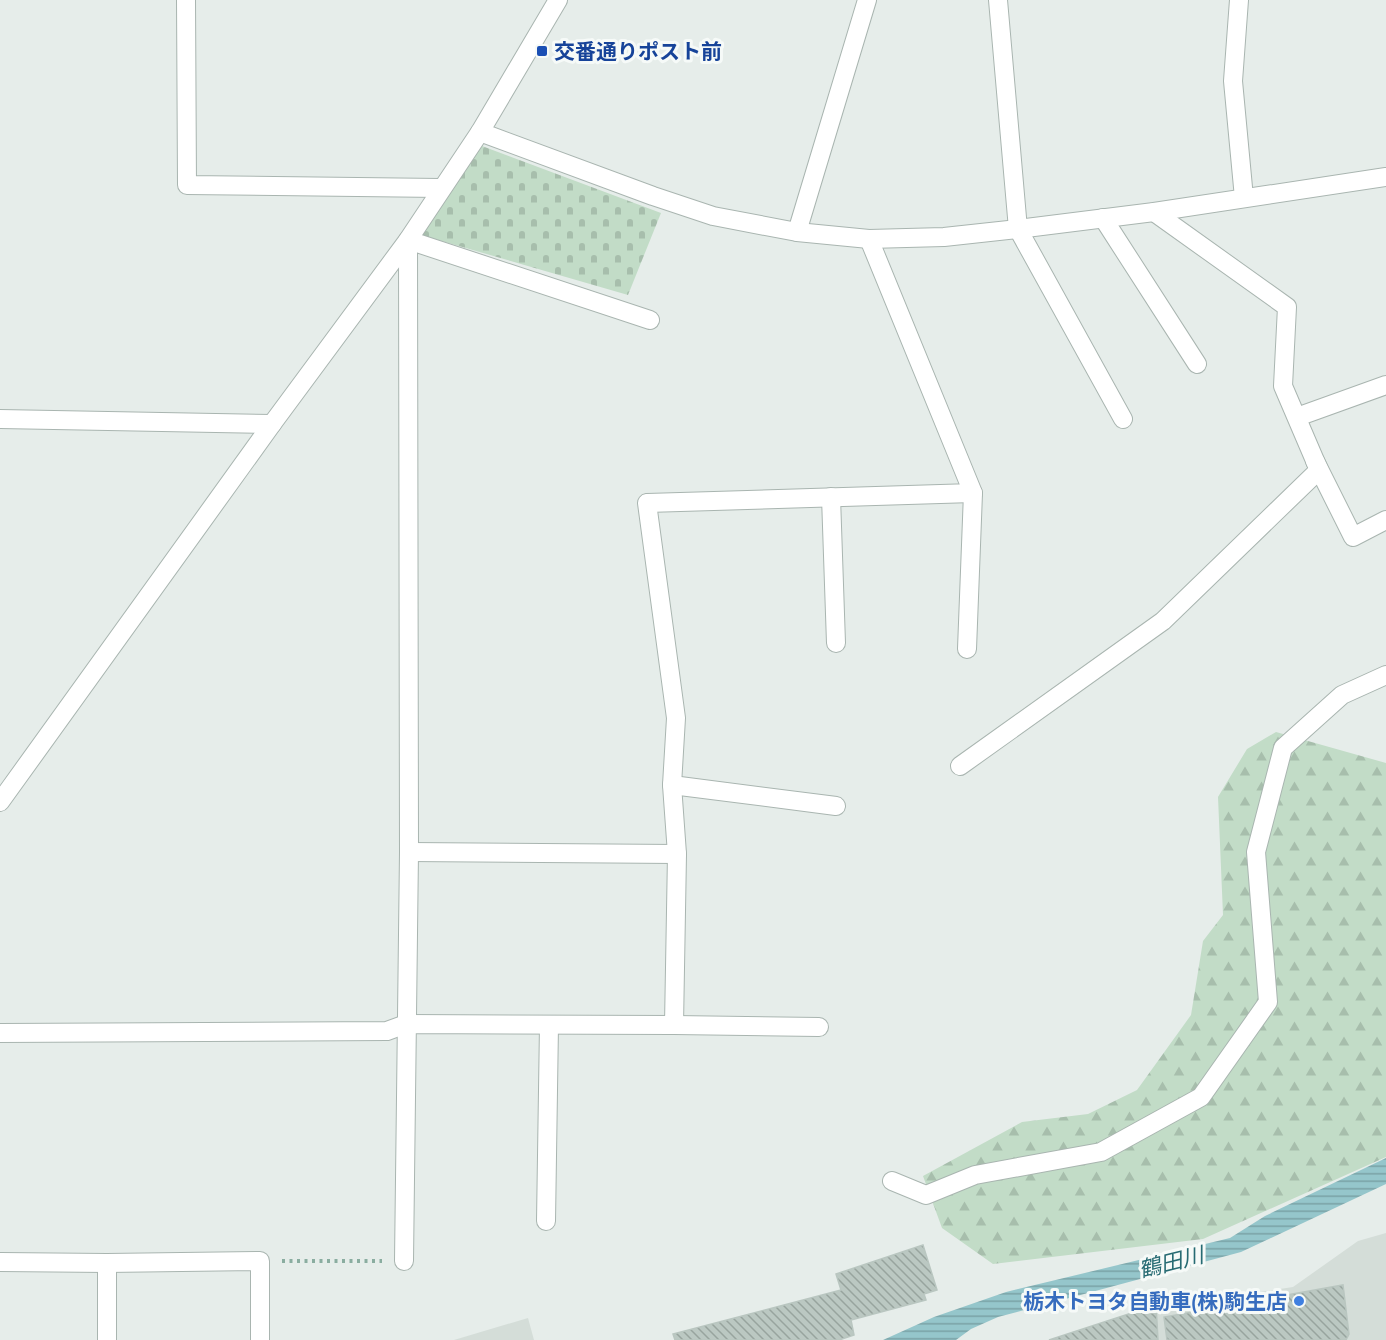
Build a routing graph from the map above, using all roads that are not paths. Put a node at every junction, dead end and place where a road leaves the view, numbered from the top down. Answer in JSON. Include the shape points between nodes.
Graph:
{"nodes":[{"id":1,"x":186,"y":0,"type":"edge"},
{"id":2,"x":558,"y":0,"type":"edge"},
{"id":3,"x":867,"y":0,"type":"edge"},
{"id":4,"x":998,"y":0,"type":"edge"},
{"id":5,"x":1239,"y":0,"type":"edge"},
{"id":6,"x":480,"y":132,"type":"junction"},
{"id":7,"x":1386,"y":177,"type":"edge"},
{"id":8,"x":440,"y":188,"type":"junction"},
{"id":9,"x":1244,"y":198,"type":"junction"},
{"id":10,"x":1154,"y":212,"type":"junction"},
{"id":11,"x":1103,"y":218,"type":"junction"},
{"id":12,"x":1018,"y":229,"type":"junction"},
{"id":13,"x":797,"y":232,"type":"junction"},
{"id":14,"x":869,"y":239,"type":"junction"},
{"id":15,"x":408,"y":240,"type":"junction"},
{"id":16,"x":650,"y":320,"type":"dead end"},
{"id":17,"x":1197,"y":364,"type":"dead end"},
{"id":18,"x":1386,"y":385,"type":"edge"},
{"id":19,"x":1297,"y":417,"type":"junction"},
{"id":20,"x":0,"y":419,"type":"edge"},
{"id":21,"x":1123,"y":419,"type":"dead end"},
{"id":22,"x":272,"y":424,"type":"junction"},
{"id":23,"x":1316,"y":462,"type":"junction"},
{"id":24,"x":973,"y":493,"type":"junction"},
{"id":25,"x":831,"y":497,"type":"junction"},
{"id":26,"x":1386,"y":520,"type":"edge"},
{"id":27,"x":836,"y":643,"type":"dead end"},
{"id":28,"x":967,"y":649,"type":"dead end"},
{"id":29,"x":1386,"y":675,"type":"edge"},
{"id":30,"x":960,"y":766,"type":"dead end"},
{"id":31,"x":672,"y":785,"type":"junction"},
{"id":32,"x":0,"y":802,"type":"edge"},
{"id":33,"x":836,"y":806,"type":"dead end"},
{"id":34,"x":409,"y":852,"type":"junction"},
{"id":35,"x":677,"y":854,"type":"junction"},
{"id":36,"x":406,"y":1024,"type":"junction"},
{"id":37,"x":549,"y":1025,"type":"junction"},
{"id":38,"x":674,"y":1025,"type":"junction"},
{"id":39,"x":819,"y":1027,"type":"dead end"},
{"id":40,"x":0,"y":1033,"type":"edge"},
{"id":41,"x":892,"y":1181,"type":"dead end"},
{"id":42,"x":546,"y":1221,"type":"dead end"},
{"id":43,"x":404,"y":1261,"type":"road end"},
{"id":44,"x":0,"y":1262,"type":"edge"},
{"id":45,"x":107,"y":1263,"type":"junction"},
{"id":46,"x":107,"y":1340,"type":"edge"},
{"id":47,"x":260,"y":1340,"type":"edge"}],
"edges":[{"from":1,"to":8,"type":"street","via":[[187,185]]},
{"from":2,"to":6,"type":"street"},
{"from":3,"to":13,"type":"street"},
{"from":4,"to":12,"type":"street"},
{"from":5,"to":9,"type":"street","via":[[1233,81]]},
{"from":6,"to":8,"type":"street"},
{"from":6,"to":13,"type":"street","via":[[713,216]]},
{"from":7,"to":9,"type":"street"},
{"from":8,"to":15,"type":"street"},
{"from":9,"to":10,"type":"street"},
{"from":10,"to":11,"type":"street"},
{"from":10,"to":19,"type":"street","via":[[1287,307],[1283,386]]},
{"from":11,"to":12,"type":"street"},
{"from":11,"to":17,"type":"street"},
{"from":12,"to":14,"type":"street","via":[[944,237]]},
{"from":12,"to":21,"type":"street"},
{"from":13,"to":14,"type":"street"},
{"from":14,"to":24,"type":"street"},
{"from":15,"to":16,"type":"street"},
{"from":15,"to":22,"type":"street"},
{"from":15,"to":34,"type":"street"},
{"from":18,"to":19,"type":"street"},
{"from":19,"to":23,"type":"street"},
{"from":20,"to":22,"type":"street"},
{"from":22,"to":32,"type":"street"},
{"from":23,"to":26,"type":"street","via":[[1353,537]]},
{"from":23,"to":30,"type":"street","via":[[1319,470],[1163,621]]},
{"from":24,"to":25,"type":"street"},
{"from":24,"to":28,"type":"street"},
{"from":25,"to":27,"type":"street"},
{"from":25,"to":31,"type":"street","via":[[647,503],[676,718]]},
{"from":29,"to":41,"type":"street","via":[[1341,695],[1282,748],[1256,852],[1268,1002],[1201,1097],[1101,1152],[975,1175],[926,1194]]},
{"from":31,"to":33,"type":"street"},
{"from":31,"to":35,"type":"street"},
{"from":34,"to":35,"type":"street"},
{"from":34,"to":36,"type":"street"},
{"from":35,"to":38,"type":"street"},
{"from":36,"to":37,"type":"street"},
{"from":36,"to":40,"type":"street","via":[[387,1030]]},
{"from":36,"to":43,"type":"street"},
{"from":37,"to":38,"type":"street"},
{"from":37,"to":42,"type":"street"},
{"from":38,"to":39,"type":"street"},
{"from":44,"to":45,"type":"street"},
{"from":45,"to":46,"type":"street"},
{"from":45,"to":47,"type":"street","via":[[260,1261]]}]}
